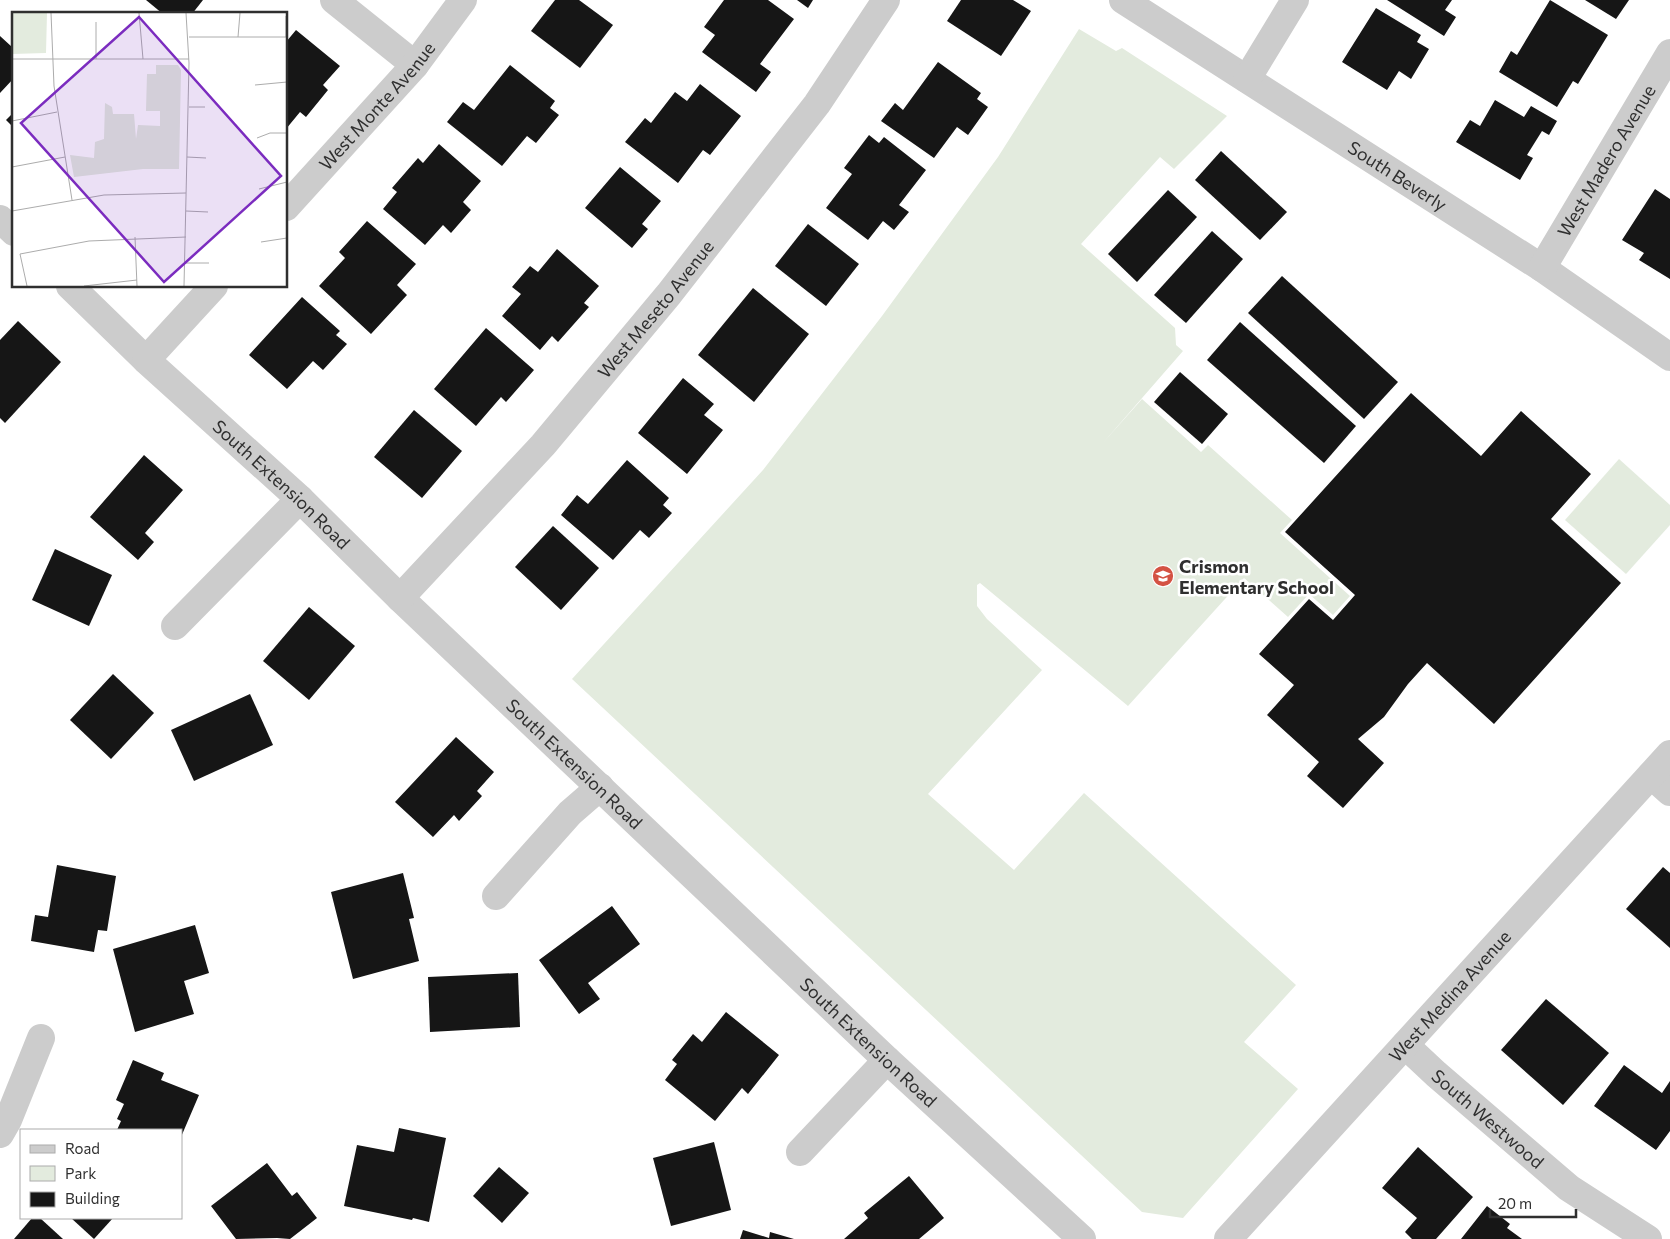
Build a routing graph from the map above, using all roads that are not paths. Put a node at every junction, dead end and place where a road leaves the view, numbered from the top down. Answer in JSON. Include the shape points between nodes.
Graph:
{"nodes":[{"id":1,"x":334,"y":0,"type":"edge"},
{"id":2,"x":463,"y":0,"type":"edge"},
{"id":3,"x":886,"y":0,"type":"edge"},
{"id":4,"x":1123,"y":0,"type":"edge"},
{"id":5,"x":1295,"y":0,"type":"edge"},
{"id":6,"x":1670,"y":53,"type":"edge"},
{"id":7,"x":415,"y":65,"type":"junction"},
{"id":8,"x":1248,"y":79,"type":"junction"},
{"id":9,"x":288,"y":204,"type":"edge"},
{"id":10,"x":1542,"y":268,"type":"junction"},
{"id":11,"x":72,"y":288,"type":"edge"},
{"id":12,"x":212,"y":288,"type":"edge"},
{"id":13,"x":1670,"y":357,"type":"edge"},
{"id":14,"x":146,"y":360,"type":"junction"},
{"id":15,"x":300,"y":499,"type":"junction"},
{"id":16,"x":400,"y":598,"type":"junction"},
{"id":17,"x":174,"y":626,"type":"dead end"},
{"id":18,"x":1670,"y":754,"type":"edge"},
{"id":19,"x":1660,"y":783,"type":"edge"},
{"id":20,"x":600,"y":787,"type":"junction"},
{"id":21,"x":496,"y":896,"type":"dead end"},
{"id":22,"x":41,"y":1038,"type":"dead end"},
{"id":23,"x":1405,"y":1045,"type":"junction"},
{"id":24,"x":887,"y":1060,"type":"junction"},
{"id":25,"x":0,"y":1134,"type":"edge"},
{"id":26,"x":800,"y":1152,"type":"dead end"},
{"id":27,"x":1082,"y":1239,"type":"edge"},
{"id":28,"x":1228,"y":1239,"type":"edge"},
{"id":29,"x":1648,"y":1239,"type":"edge"}],
"edges":[{"from":1,"to":7,"type":"street"},
{"from":2,"to":7,"type":"street","name":"West Monte Avenue"},
{"from":3,"to":16,"type":"street","name":"West Meseto Avenue","via":[[817,104],[669,294],[543,444]]},
{"from":4,"to":8,"type":"street","name":"South Beverly"},
{"from":5,"to":8,"type":"street"},
{"from":6,"to":10,"type":"street","name":"West Madero Avenue"},
{"from":7,"to":9,"type":"street","name":"West Monte Avenue"},
{"from":8,"to":10,"type":"street","name":"South Beverly"},
{"from":10,"to":13,"type":"street","name":"South Beverly"},
{"from":11,"to":14,"type":"street","name":"South Extension Road"},
{"from":12,"to":14,"type":"street"},
{"from":14,"to":15,"type":"street","name":"South Extension Road"},
{"from":15,"to":16,"type":"street","name":"South Extension Road"},
{"from":15,"to":17,"type":"street"},
{"from":16,"to":20,"type":"street","name":"South Extension Road"},
{"from":18,"to":19,"type":"street","name":"West Medina Avenue"},
{"from":19,"to":23,"type":"street","name":"West Medina Avenue"},
{"from":20,"to":21,"type":"street","via":[[570,813]]},
{"from":20,"to":24,"type":"street","name":"South Extension Road"},
{"from":22,"to":25,"type":"street"},
{"from":23,"to":28,"type":"street","name":"West Medina Avenue"},
{"from":23,"to":29,"type":"street","name":"South Westwood","via":[[1570,1188]]},
{"from":24,"to":26,"type":"street"},
{"from":24,"to":27,"type":"street","name":"South Extension Road"}]}
